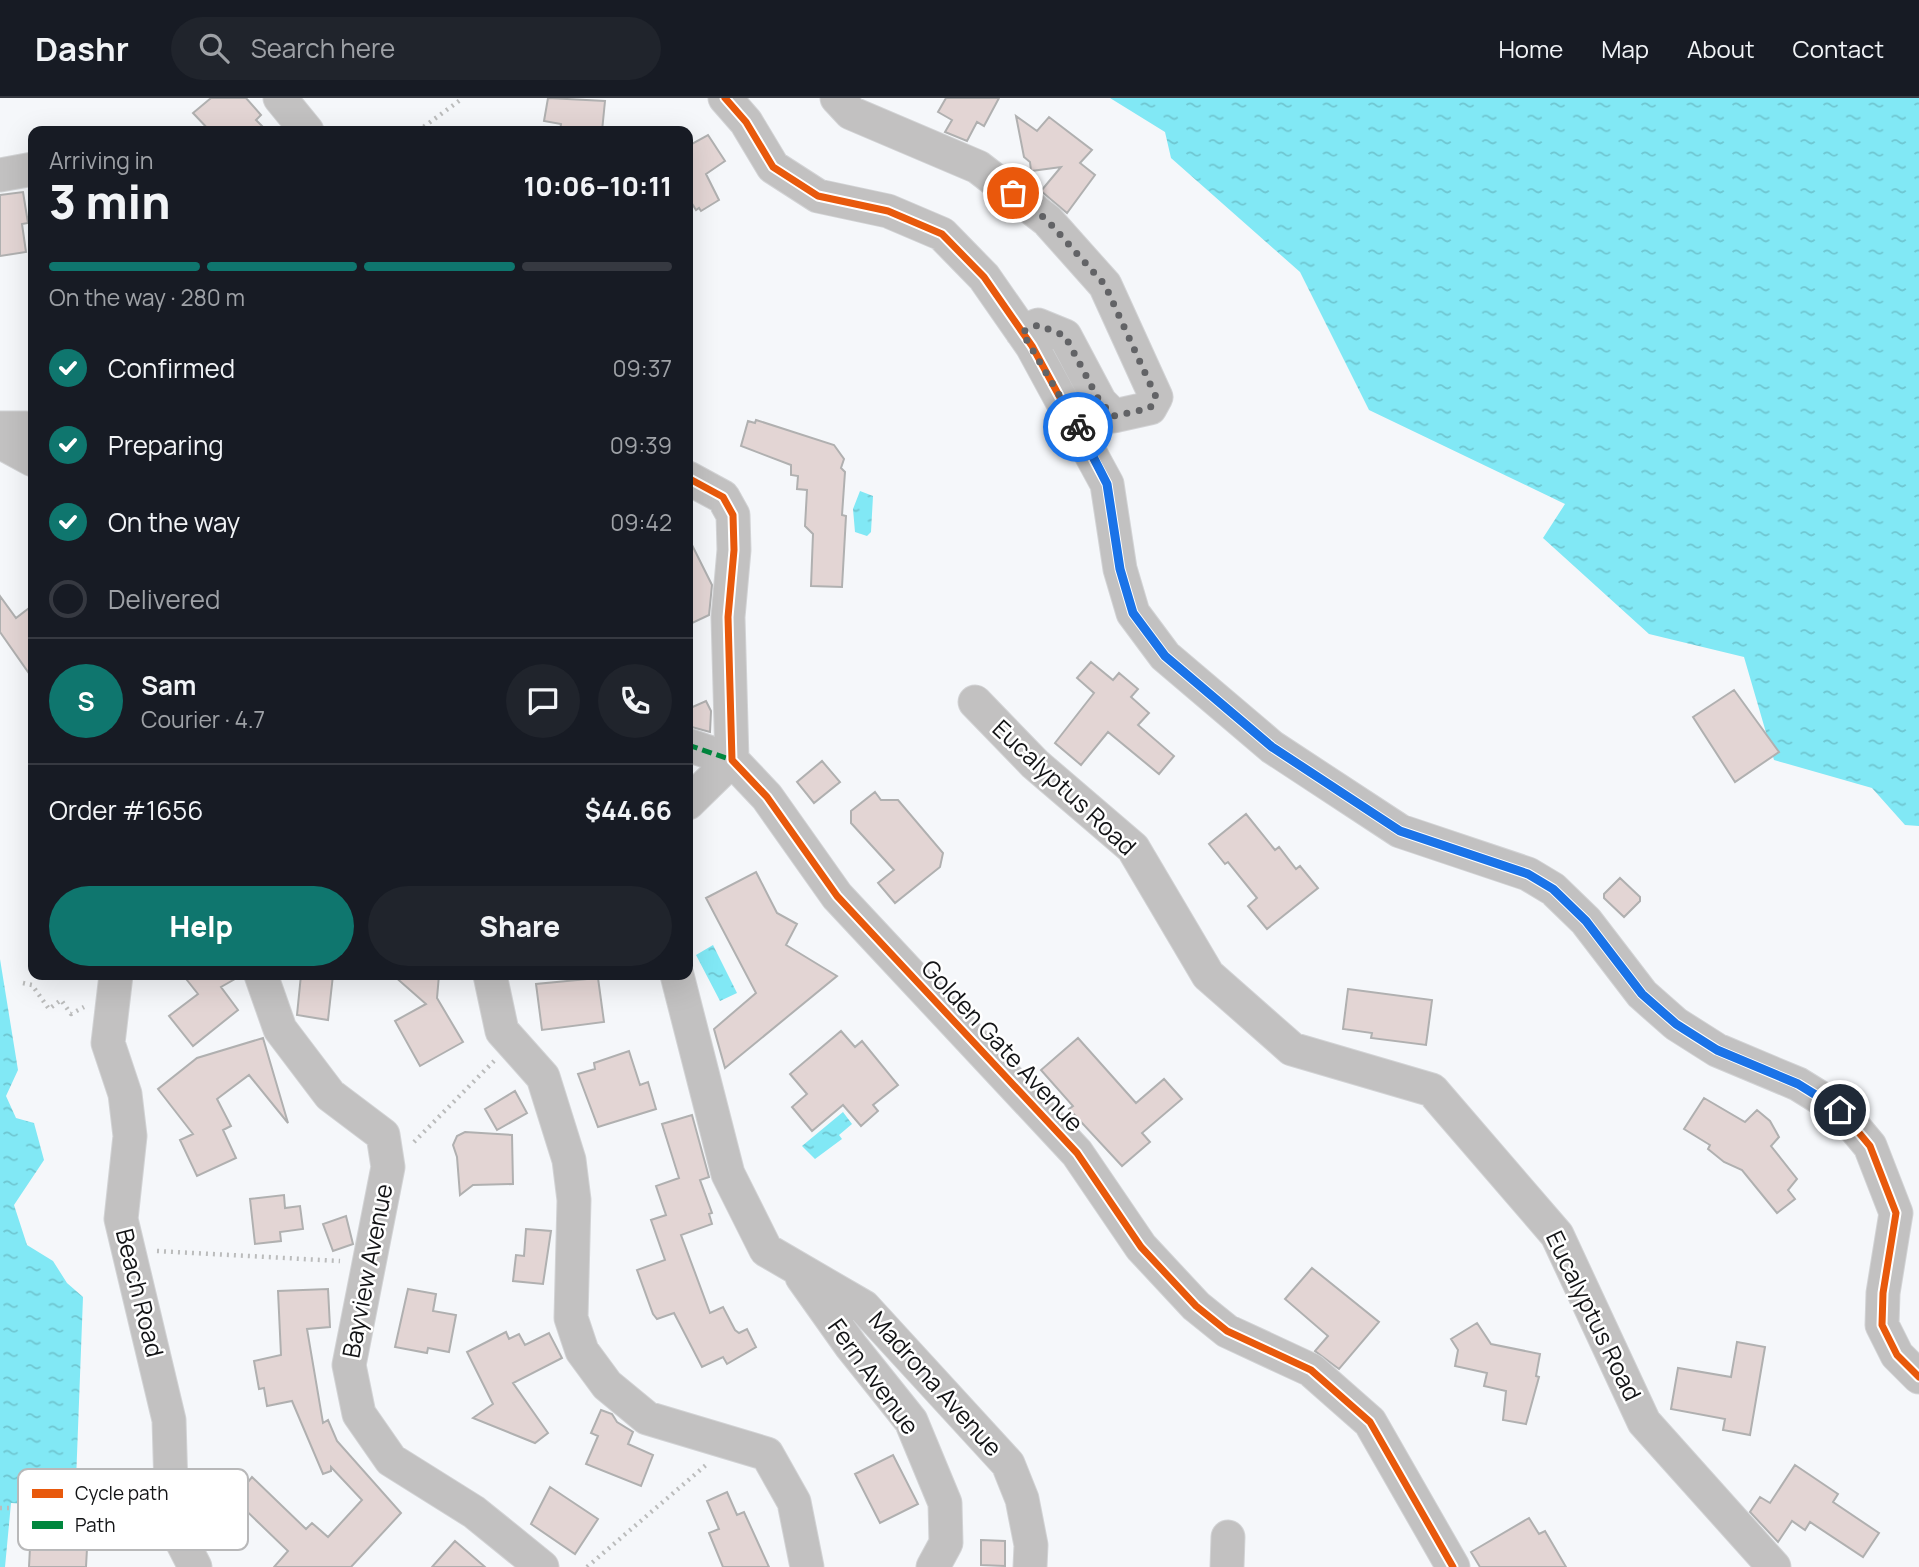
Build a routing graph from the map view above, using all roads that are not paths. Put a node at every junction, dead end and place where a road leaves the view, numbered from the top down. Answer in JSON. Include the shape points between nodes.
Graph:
{"nodes":[{"id":1,"x":280,"y":98,"type":"edge"},
{"id":2,"x":725,"y":98,"type":"edge"},
{"id":3,"x":837,"y":98,"type":"edge"},
{"id":4,"x":303,"y":126,"type":"edge"},
{"id":5,"x":28,"y":170,"type":"edge"},
{"id":6,"x":0,"y":175,"type":"edge"},
{"id":7,"x":1022,"y":332,"type":"junction"},
{"id":8,"x":0,"y":428,"type":"edge"},
{"id":9,"x":28,"y":429,"type":"edge"},
{"id":10,"x":0,"y":442,"type":"edge"},
{"id":11,"x":28,"y":457,"type":"edge"},
{"id":12,"x":693,"y":481,"type":"edge"},
{"id":13,"x":975,"y":702,"type":"dead end"},
{"id":14,"x":693,"y":747,"type":"edge"},
{"id":15,"x":732,"y":760,"type":"junction"},
{"id":16,"x":693,"y":798,"type":"edge"},
{"id":17,"x":115,"y":980,"type":"edge"},
{"id":18,"x":263,"y":980,"type":"edge"},
{"id":19,"x":491,"y":980,"type":"edge"},
{"id":20,"x":678,"y":980,"type":"edge"},
{"id":21,"x":1908,"y":1219,"type":"edge"},
{"id":22,"x":798,"y":1271,"type":"junction"},
{"id":23,"x":1919,"y":1377,"type":"edge"},
{"id":24,"x":170,"y":1469,"type":"edge"},
{"id":25,"x":186,"y":1550,"type":"edge"},
{"id":26,"x":195,"y":1567,"type":"edge"},
{"id":27,"x":542,"y":1567,"type":"edge"},
{"id":28,"x":807,"y":1567,"type":"edge"},
{"id":29,"x":933,"y":1567,"type":"edge"},
{"id":30,"x":1030,"y":1567,"type":"edge"},
{"id":31,"x":1453,"y":1567,"type":"edge"},
{"id":32,"x":1774,"y":1567,"type":"edge"}],
"edges":[{"from":1,"to":4,"type":"street"},
{"from":2,"to":7,"type":"street","via":[[746,122],[773,167],[818,195],[888,211],[942,234],[984,277]]},
{"from":3,"to":7,"type":"street","via":[[851,113],[978,167],[1047,220],[1105,285],[1156,397],[1150,408],[1114,416],[1100,402],[1065,336],[1038,325]]},
{"from":5,"to":6,"type":"street"},
{"from":7,"to":21,"type":"street","via":[[1107,484],[1120,569],[1133,613],[1165,656],[1272,747],[1400,831],[1528,874],[1553,889],[1586,921],[1642,994],[1676,1024],[1717,1050],[1798,1084],[1840,1110],[1870,1146]]},
{"from":8,"to":9,"type":"street"},
{"from":10,"to":11,"type":"street"},
{"from":12,"to":15,"type":"street","via":[[723,497],[733,515],[728,617]]},
{"from":13,"to":32,"type":"street","name":"Eucalyptus Road","via":[[1035,764],[1133,848],[1208,975],[1292,1049],[1432,1090],[1557,1235],[1644,1422]]},
{"from":14,"to":15,"type":"street"},
{"from":15,"to":16,"type":"street"},
{"from":15,"to":31,"type":"street","name":"Golden Gate Avenue","via":[[767,797],[837,896],[1077,1153],[1141,1247],[1196,1306],[1227,1331],[1311,1370],[1370,1422]]},
{"from":17,"to":24,"type":"street","name":"Beach Road","via":[[108,1043],[125,1094],[130,1136],[121,1219],[169,1420]]},
{"from":18,"to":27,"type":"street","name":"Bayview Avenue","via":[[280,1029],[330,1096],[383,1135],[388,1167],[349,1365],[359,1414],[391,1460],[474,1512]]},
{"from":19,"to":28,"type":"street","via":[[502,1031],[543,1077],[569,1160],[574,1200],[571,1318],[582,1351],[607,1385],[647,1418],[767,1454],[794,1502]]},
{"from":20,"to":22,"type":"street","name":"Madrona Avenue","via":[[728,1174],[766,1250]]},
{"from":21,"to":23,"type":"street","via":[[1883,1293],[1882,1325],[1897,1356]]},
{"from":22,"to":29,"type":"street","name":"Fern Avenue","via":[[850,1346],[911,1421],[945,1503],[946,1543]]},
{"from":22,"to":30,"type":"street","name":"Madrona Avenue","via":[[864,1307],[1007,1464],[1022,1499],[1031,1545]]},
{"from":25,"to":26,"type":"street","name":"Beach Road"}]}
